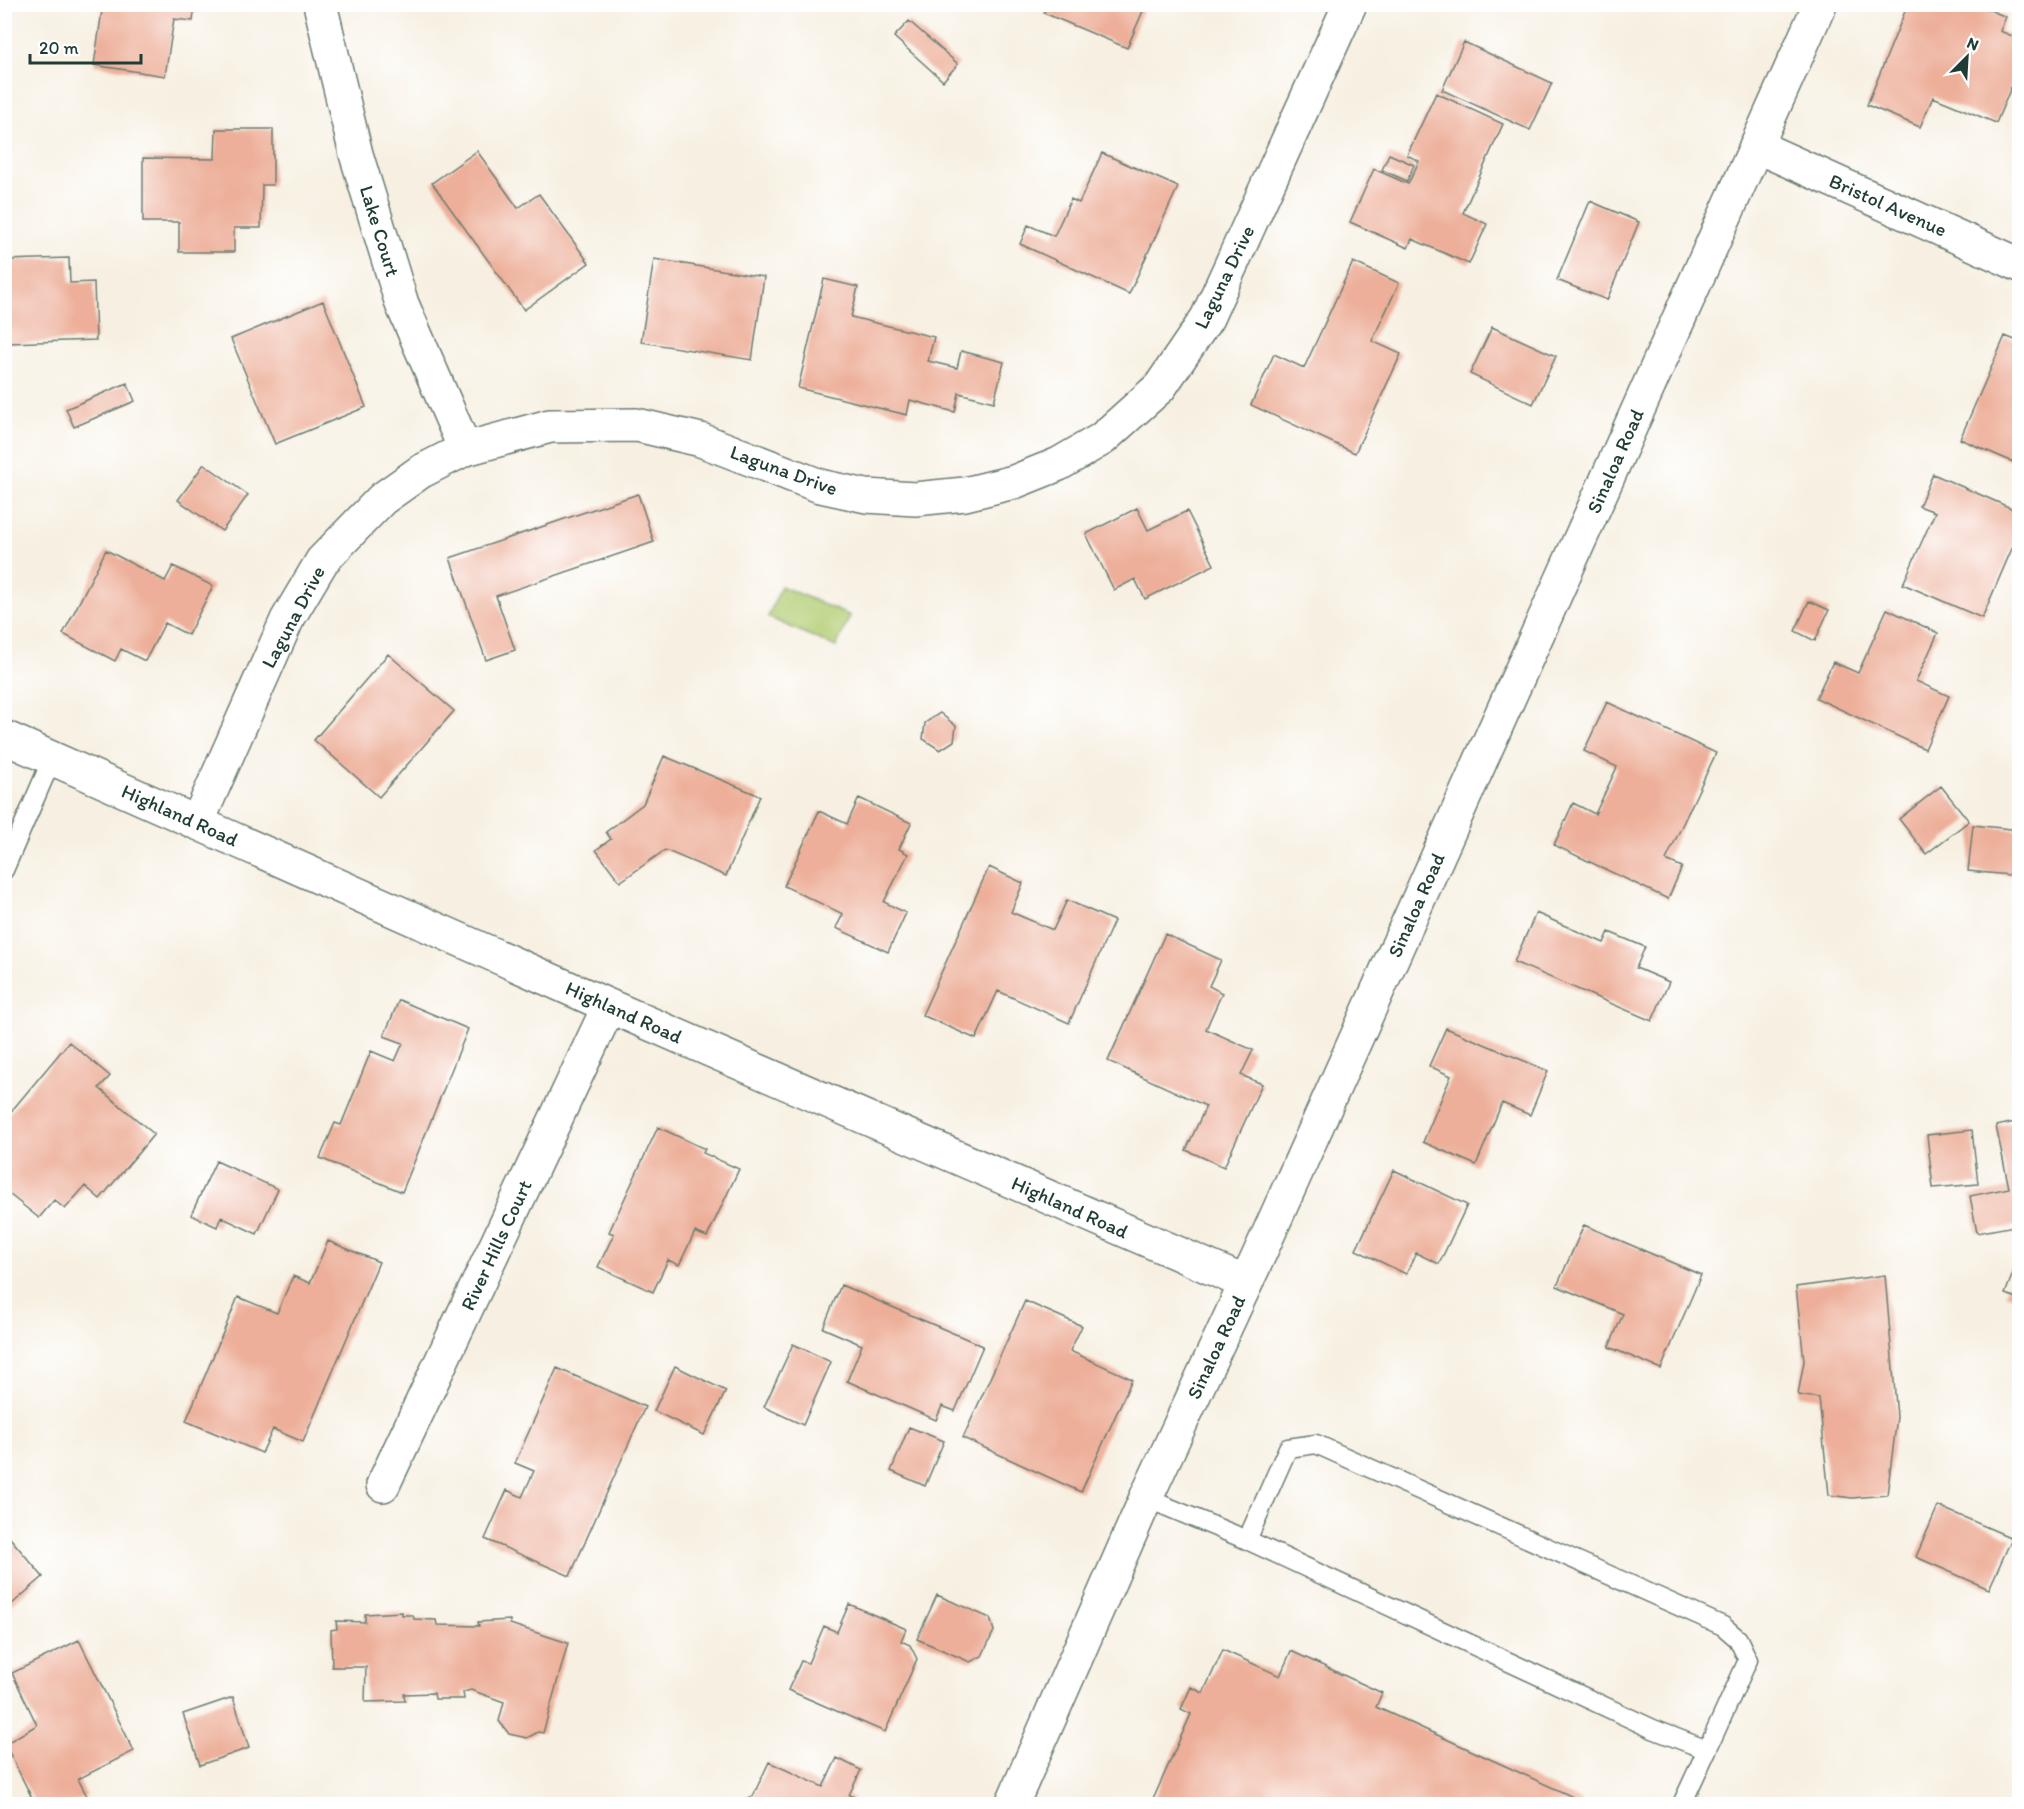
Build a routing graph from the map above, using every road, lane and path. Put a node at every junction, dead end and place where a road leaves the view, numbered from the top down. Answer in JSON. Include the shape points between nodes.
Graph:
{"nodes":[{"id":1,"x":320,"y":4,"type":"edge"},
{"id":2,"x":1350,"y":4,"type":"edge"},
{"id":3,"x":1820,"y":4,"type":"edge"},
{"id":4,"x":1756,"y":146,"type":"junction"},
{"id":5,"x":2019,"y":265,"type":"edge"},
{"id":6,"x":465,"y":449,"type":"junction"},
{"id":7,"x":4,"y":737,"type":"edge"},
{"id":8,"x":52,"y":759,"type":"junction"},
{"id":9,"x":197,"y":823,"type":"junction"},
{"id":10,"x":4,"y":870,"type":"edge"},
{"id":11,"x":609,"y":1006,"type":"junction"},
{"id":12,"x":1246,"y":1283,"type":"junction"},
{"id":13,"x":383,"y":1485,"type":"dead end"},
{"id":14,"x":1146,"y":1498,"type":"junction"},
{"id":15,"x":1247,"y":1540,"type":"junction"},
{"id":16,"x":1707,"y":1750,"type":"junction"},
{"id":17,"x":1012,"y":1804,"type":"edge"},
{"id":18,"x":1682,"y":1804,"type":"edge"}],
"edges":[{"from":1,"to":6,"type":"street","name":"Lake Court","via":[[356,154],[402,304]]},
{"from":2,"to":6,"type":"street","name":"Laguna Drive","via":[[1207,318],[1160,387],[1102,439],[1059,464],[1014,482],[965,494],[915,499],[866,496],[820,486],[701,440],[638,425],[550,426]]},
{"from":3,"to":4,"type":"street","name":"Sinaloa Road"},
{"from":4,"to":5,"type":"street","name":"Bristol Avenue"},
{"from":4,"to":12,"type":"street","name":"Sinaloa Road"},
{"from":6,"to":9,"type":"street","name":"Laguna Drive","via":[[420,472],[382,499],[322,561],[287,620]]},
{"from":7,"to":8,"type":"street","name":"Highland Road"},
{"from":8,"to":9,"type":"street","name":"Highland Road"},
{"from":8,"to":10,"type":"lane"},
{"from":9,"to":11,"type":"street","name":"Highland Road"},
{"from":11,"to":12,"type":"street","name":"Highland Road"},
{"from":11,"to":13,"type":"street","name":"River Hills Court"},
{"from":12,"to":14,"type":"street","name":"Sinaloa Road"},
{"from":14,"to":15,"type":"lane"},
{"from":14,"to":17,"type":"street","name":"Sinaloa Road"},
{"from":15,"to":16,"type":"lane","via":[[1653,1729]]},
{"from":15,"to":16,"type":"lane","via":[[1288,1448],[1316,1444],[1723,1626],[1738,1639],[1748,1660]]},
{"from":16,"to":18,"type":"lane"}]}
